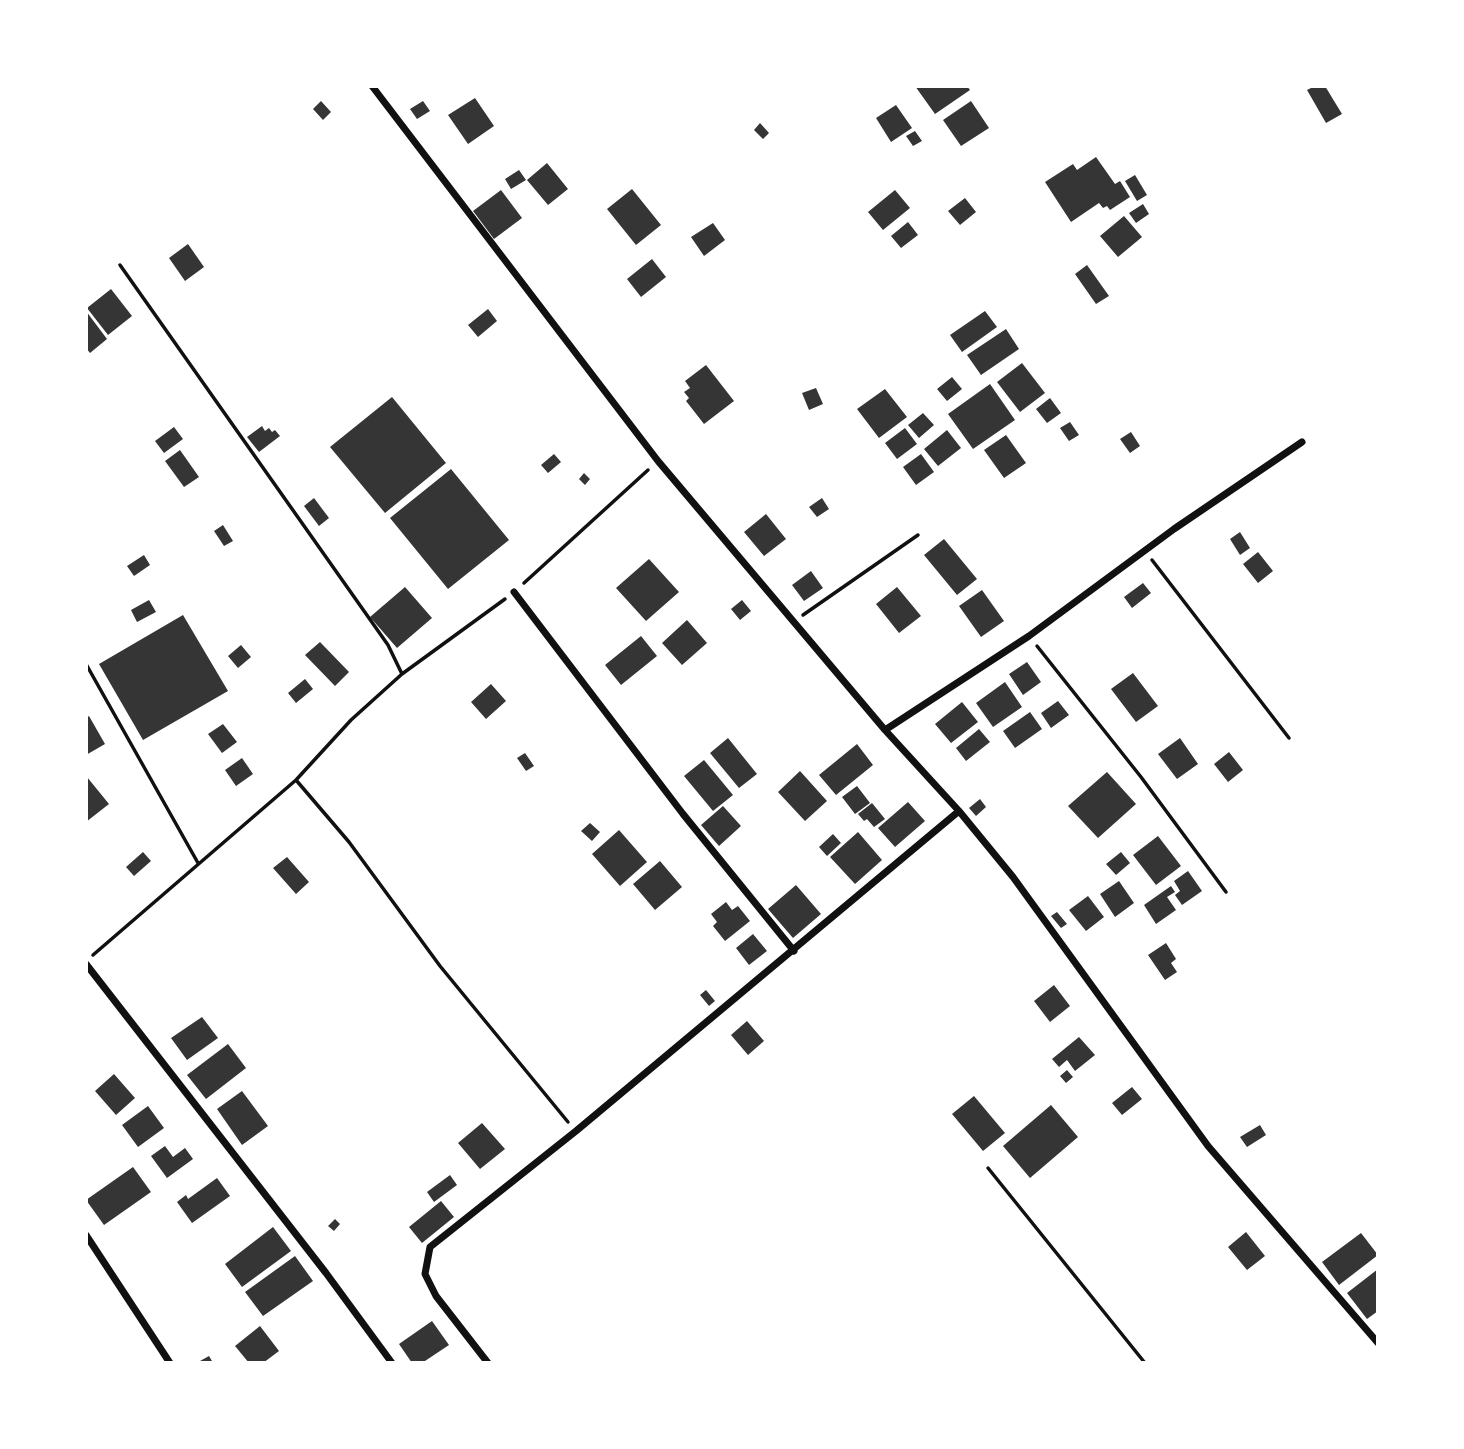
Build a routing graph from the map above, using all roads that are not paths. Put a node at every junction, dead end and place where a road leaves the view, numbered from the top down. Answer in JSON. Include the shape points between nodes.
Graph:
{"nodes":[{"id":1,"x":372,"y":86,"type":"edge"},
{"id":2,"x":1302,"y":442,"type":"dead end"},
{"id":3,"x":514,"y":592,"type":"road end"},
{"id":4,"x":885,"y":730,"type":"junction"},
{"id":5,"x":960,"y":811,"type":"junction"},
{"id":6,"x":794,"y":951,"type":"junction"},
{"id":7,"x":86,"y":962,"type":"edge"},
{"id":8,"x":86,"y":1235,"type":"edge"},
{"id":9,"x":1378,"y":1343,"type":"edge"},
{"id":10,"x":170,"y":1363,"type":"edge"},
{"id":11,"x":392,"y":1363,"type":"edge"},
{"id":12,"x":488,"y":1363,"type":"edge"}],
"edges":[{"from":1,"to":4,"type":"street","via":[[658,461]]},
{"from":2,"to":4,"type":"street","via":[[1029,636]]},
{"from":3,"to":6,"type":"street"},
{"from":4,"to":5,"type":"street"},
{"from":5,"to":6,"type":"street"},
{"from":5,"to":9,"type":"street","via":[[1208,1146]]},
{"from":6,"to":12,"type":"street","via":[[430,1247],[425,1274],[436,1296]]},
{"from":7,"to":11,"type":"street"},
{"from":8,"to":10,"type":"street"}]}
